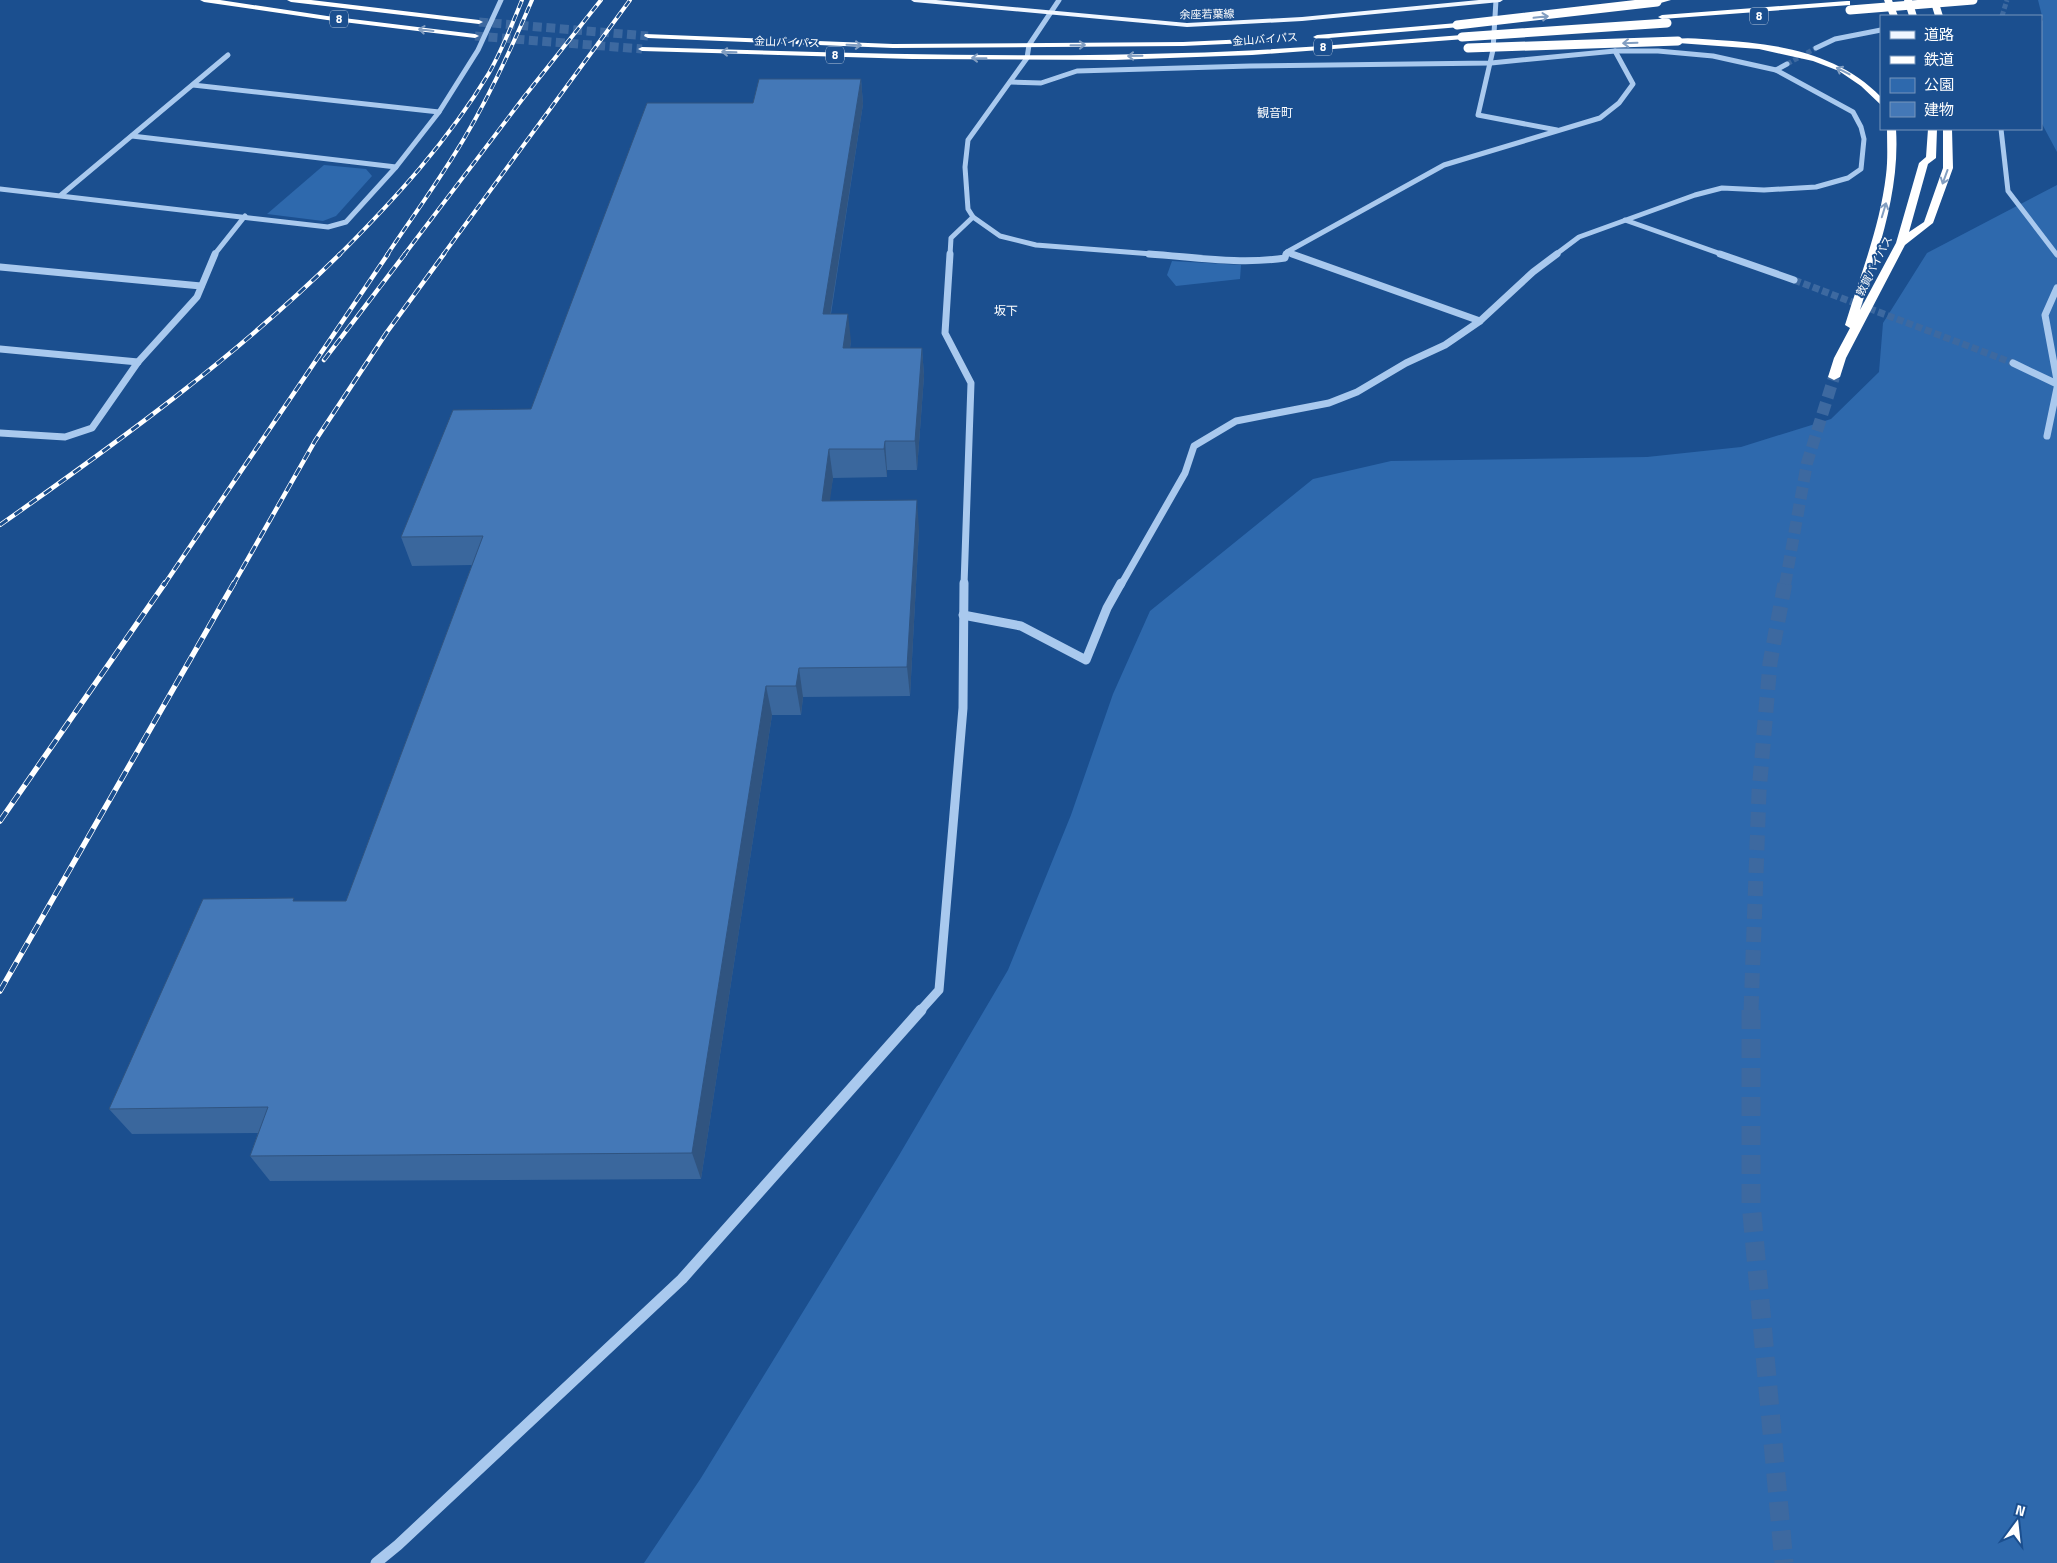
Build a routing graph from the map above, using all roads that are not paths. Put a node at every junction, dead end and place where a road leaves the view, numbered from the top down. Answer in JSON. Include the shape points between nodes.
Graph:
{"nodes":[{"id":1,"x":204,"y":0,"type":"edge"},
{"id":2,"x":291,"y":0,"type":"edge"},
{"id":3,"x":501,"y":0,"type":"edge"},
{"id":4,"x":914,"y":0,"type":"edge"},
{"id":5,"x":1059,"y":0,"type":"edge"},
{"id":6,"x":1497,"y":0,"type":"edge"},
{"id":7,"x":1667,"y":0,"type":"edge"},
{"id":8,"x":1888,"y":0,"type":"edge"},
{"id":9,"x":1908,"y":0,"type":"edge"},
{"id":10,"x":1934,"y":0,"type":"edge"},
{"id":11,"x":1973,"y":0,"type":"edge"},
{"id":12,"x":1978,"y":0,"type":"edge"},
{"id":13,"x":1848,"y":6,"type":"junction"},
{"id":14,"x":1051,"y":12,"type":"junction"},
{"id":15,"x":1894,"y":15,"type":"edge"},
{"id":16,"x":1913,"y":15,"type":"edge"},
{"id":17,"x":1939,"y":15,"type":"edge"},
{"id":18,"x":479,"y":22,"type":"tunnel mouth"},
{"id":19,"x":1880,"y":30,"type":"edge"},
{"id":20,"x":1460,"y":31,"type":"junction"},
{"id":21,"x":474,"y":36,"type":"tunnel mouth"},
{"id":22,"x":648,"y":36,"type":"tunnel mouth"},
{"id":23,"x":1310,"y":38,"type":"dead end"},
{"id":24,"x":1281,"y":40,"type":"dead end"},
{"id":25,"x":1029,"y":45,"type":"junction"},
{"id":26,"x":1464,"y":48,"type":"dead end"},
{"id":27,"x":1816,"y":48,"type":"tunnel mouth"},
{"id":28,"x":642,"y":49,"type":"tunnel mouth"},
{"id":29,"x":1432,"y":49,"type":"dead end"},
{"id":30,"x":1615,"y":51,"type":"junction"},
{"id":31,"x":228,"y":55,"type":"dead end"},
{"id":32,"x":1184,"y":56,"type":"junction"},
{"id":33,"x":1027,"y":58,"type":"junction"},
{"id":34,"x":1491,"y":63,"type":"junction"},
{"id":35,"x":1787,"y":64,"type":"tunnel mouth"},
{"id":36,"x":1776,"y":70,"type":"junction"},
{"id":37,"x":1010,"y":82,"type":"junction"},
{"id":38,"x":193,"y":85,"type":"junction"},
{"id":39,"x":1880,"y":101,"type":"edge"},
{"id":40,"x":440,"y":112,"type":"junction"},
{"id":41,"x":1558,"y":130,"type":"junction"},
{"id":42,"x":1891,"y":130,"type":"edge"},
{"id":43,"x":1922,"y":130,"type":"edge"},
{"id":44,"x":1932,"y":130,"type":"edge"},
{"id":45,"x":1947,"y":130,"type":"edge"},
{"id":46,"x":2001,"y":130,"type":"edge"},
{"id":47,"x":132,"y":136,"type":"junction"},
{"id":48,"x":1922,"y":156,"type":"junction"},
{"id":49,"x":396,"y":167,"type":"junction"},
{"id":50,"x":0,"y":189,"type":"edge"},
{"id":51,"x":61,"y":195,"type":"junction"},
{"id":52,"x":245,"y":216,"type":"junction"},
{"id":53,"x":973,"y":217,"type":"junction"},
{"id":54,"x":1624,"y":220,"type":"junction"},
{"id":55,"x":1901,"y":243,"type":"junction"},
{"id":56,"x":1287,"y":252,"type":"junction"},
{"id":57,"x":2057,"y":255,"type":"edge"},
{"id":58,"x":0,"y":267,"type":"edge"},
{"id":59,"x":1794,"y":280,"type":"tunnel mouth"},
{"id":60,"x":201,"y":286,"type":"junction"},
{"id":61,"x":2057,"y":288,"type":"edge"},
{"id":62,"x":1480,"y":321,"type":"junction"},
{"id":63,"x":0,"y":349,"type":"edge"},
{"id":64,"x":1840,"y":358,"type":"junction"},
{"id":65,"x":138,"y":362,"type":"junction"},
{"id":66,"x":2013,"y":363,"type":"tunnel mouth"},
{"id":67,"x":1834,"y":377,"type":"tunnel mouth"},
{"id":68,"x":2057,"y":380,"type":"edge"},
{"id":69,"x":2057,"y":384,"type":"edge"},
{"id":70,"x":2057,"y":388,"type":"edge"},
{"id":71,"x":0,"y":433,"type":"edge"},
{"id":72,"x":2047,"y":436,"type":"dead end"},
{"id":73,"x":963,"y":614,"type":"junction"},
{"id":74,"x":376,"y":1563,"type":"edge"}],
"edges":[{"from":21,"to":1,"type":"highway","number":"8","one_way":true},
{"from":2,"to":18,"type":"highway","number":"8"},
{"from":3,"to":40,"type":"street","via":[[478,50]]},
{"from":4,"to":14,"type":"main road","name":"余座若葉線"},
{"from":5,"to":14,"type":"street"},
{"from":6,"to":14,"type":"main road","name":"余座若葉線","via":[[1214,25]]},
{"from":6,"to":34,"type":"street"},
{"from":20,"to":7,"type":"highway","name":"金山バイパス","number":"8","one_way":true,"bridge":true},
{"from":8,"to":13,"type":"highway"},
{"from":8,"to":15,"type":"highway"},
{"from":9,"to":16,"type":"highway"},
{"from":10,"to":17,"type":"highway"},
{"from":11,"to":12,"type":"highway","name":"金山バイパス","number":"8"},
{"from":11,"to":13,"type":"highway","name":"金山バイパス","number":"8","bridge":true},
{"from":13,"to":20,"type":"highway","name":"金山バイパス","number":"8","bridge":true},
{"from":14,"to":25,"type":"street"},
{"from":19,"to":27,"type":"street","via":[[1835,40]]},
{"from":20,"to":23,"type":"highway"},
{"from":20,"to":32,"type":"highway","name":"金山バイパス","number":"8"},
{"from":22,"to":25,"type":"highway","name":"金山バイパス","number":"8","one_way":true,"via":[[893,46]]},
{"from":25,"to":24,"type":"highway","name":"金山バイパス","number":"8","one_way":true},
{"from":25,"to":33,"type":"street"},
{"from":39,"to":26,"type":"highway","one_way":true,"bridge":true,"via":[[1849,74],[1800,54],[1741,43],[1678,41]]},
{"from":33,"to":28,"type":"highway","name":"金山バイパス","number":"8","one_way":true},
{"from":29,"to":32,"type":"highway"},
{"from":30,"to":34,"type":"street"},
{"from":30,"to":36,"type":"street","via":[[1695,53]]},
{"from":30,"to":41,"type":"street","via":[[1633,84],[1619,103],[1600,118]]},
{"from":31,"to":38,"type":"street"},
{"from":32,"to":33,"type":"highway","name":"金山バイパス","number":"8","one_way":true},
{"from":33,"to":37,"type":"street"},
{"from":34,"to":37,"type":"street","via":[[1077,71],[1041,83]]},
{"from":34,"to":41,"type":"street","via":[[1478,115]]},
{"from":35,"to":36,"type":"street"},
{"from":36,"to":54,"type":"street","via":[[1853,112],[1865,138],[1861,169],[1848,178],[1816,188],[1722,188]]},
{"from":37,"to":53,"type":"street","via":[[968,140],[966,187],[968,209]]},
{"from":38,"to":40,"type":"street"},
{"from":38,"to":47,"type":"street"},
{"from":40,"to":49,"type":"street"},
{"from":41,"to":56,"type":"street","via":[[1444,165]]},
{"from":64,"to":42,"type":"highway","one_way":true,"via":[[1886,202],[1892,156]]},
{"from":43,"to":48,"type":"highway","name":"敦賀バイパス"},
{"from":44,"to":48,"type":"highway","name":"敦賀バイパス","via":[[1930,158]]},
{"from":45,"to":55,"type":"highway","one_way":true,"via":[[1948,168],[1928,223]]},
{"from":46,"to":57,"type":"street","via":[[2008,191]]},
{"from":47,"to":49,"type":"street"},
{"from":47,"to":51,"type":"street"},
{"from":48,"to":55,"type":"highway","name":"敦賀バイパス"},
{"from":49,"to":52,"type":"street","via":[[346,222],[328,227]]},
{"from":50,"to":51,"type":"street"},
{"from":51,"to":52,"type":"street"},
{"from":52,"to":60,"type":"street","via":[[214,255]]},
{"from":53,"to":56,"type":"street","via":[[1000,236],[1036,245],[1266,262],[1285,258]]},
{"from":53,"to":73,"type":"street","via":[[951,238],[945,333],[971,383]]},
{"from":54,"to":59,"type":"street"},
{"from":54,"to":62,"type":"street","via":[[1580,237],[1533,272]]},
{"from":55,"to":64,"type":"highway","name":"敦賀バイパス"},
{"from":56,"to":62,"type":"street"},
{"from":58,"to":60,"type":"street"},
{"from":60,"to":65,"type":"street","via":[[197,297]]},
{"from":61,"to":68,"type":"street","via":[[2046,316]]},
{"from":62,"to":73,"type":"street","via":[[1445,345],[1357,392],[1329,404],[1236,421],[1194,446],[1185,473],[1107,608],[1086,660],[1020,626]]},
{"from":63,"to":65,"type":"street"},
{"from":64,"to":67,"type":"highway","name":"敦賀バイパス"},
{"from":65,"to":71,"type":"street","via":[[92,428],[65,437]]},
{"from":66,"to":69,"type":"street"},
{"from":70,"to":72,"type":"street"},
{"from":73,"to":74,"type":"street","via":[[963,708],[939,990],[682,1279]]}]}
